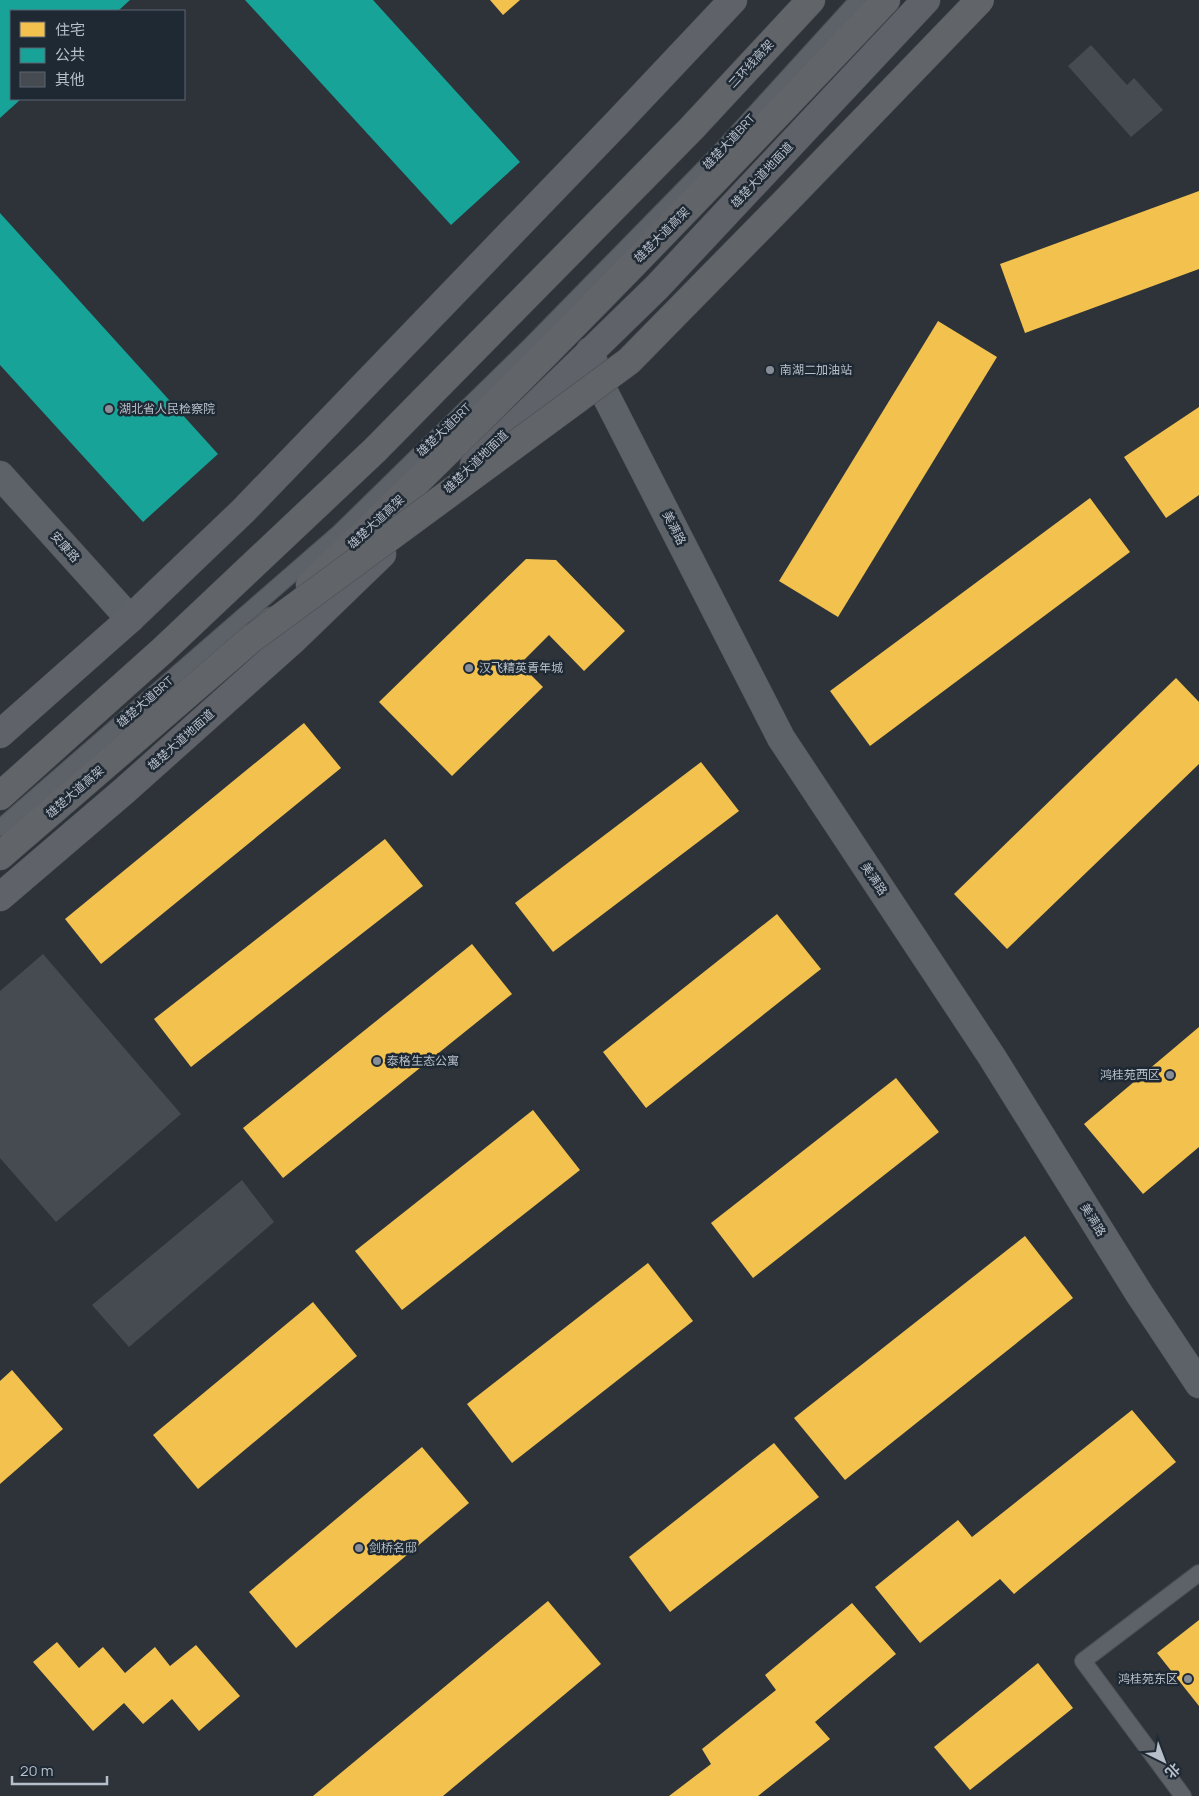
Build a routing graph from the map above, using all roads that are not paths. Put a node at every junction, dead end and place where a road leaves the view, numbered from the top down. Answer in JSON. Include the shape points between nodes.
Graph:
{"nodes":[{"id":1,"x":733,"y":0,"type":"edge"},
{"id":2,"x":812,"y":0,"type":"edge"},
{"id":3,"x":858,"y":0,"type":"edge"},
{"id":4,"x":886,"y":0,"type":"edge"},
{"id":5,"x":926,"y":0,"type":"edge"},
{"id":6,"x":980,"y":0,"type":"edge"},
{"id":7,"x":590,"y":351,"type":"junction"},
{"id":8,"x":0,"y":475,"type":"edge"},
{"id":9,"x":130,"y":619,"type":"junction"},
{"id":10,"x":254,"y":637,"type":"junction"},
{"id":11,"x":0,"y":734,"type":"edge"},
{"id":12,"x":0,"y":796,"type":"edge"},
{"id":13,"x":0,"y":828,"type":"edge"},
{"id":14,"x":0,"y":856,"type":"edge"},
{"id":15,"x":0,"y":897,"type":"edge"},
{"id":16,"x":1199,"y":1384,"type":"edge"},
{"id":17,"x":1199,"y":1573,"type":"edge"},
{"id":18,"x":1183,"y":1796,"type":"edge"}],
"edges":[{"from":1,"to":9,"type":"main road","via":[[243,512]]},
{"from":2,"to":12,"type":"highway","name":"二环线高架","via":[[375,450],[162,651]]},
{"from":3,"to":13,"type":"lane","name":"雄楚大道BRT","via":[[698,174],[531,345],[340,532]]},
{"from":4,"to":10,"type":"highway","name":"雄楚大道高架","bridge":true,"via":[[731,164],[420,480]]},
{"from":5,"to":7,"type":"main road","name":"雄楚大道地面道","via":[[657,286]]},
{"from":6,"to":10,"type":"highway","bridge":true,"via":[[629,361]]},
{"from":7,"to":15,"type":"main road","name":"雄楚大道地面道","via":[[293,640]]},
{"from":7,"to":16,"type":"street","name":"美满路","via":[[603,390],[781,738],[992,1057]]},
{"from":8,"to":9,"type":"street","name":"安康路"},
{"from":9,"to":11,"type":"main road"},
{"from":10,"to":14,"type":"highway","name":"雄楚大道高架"},
{"from":17,"to":18,"type":"lane","via":[[1083,1660]]}]}
